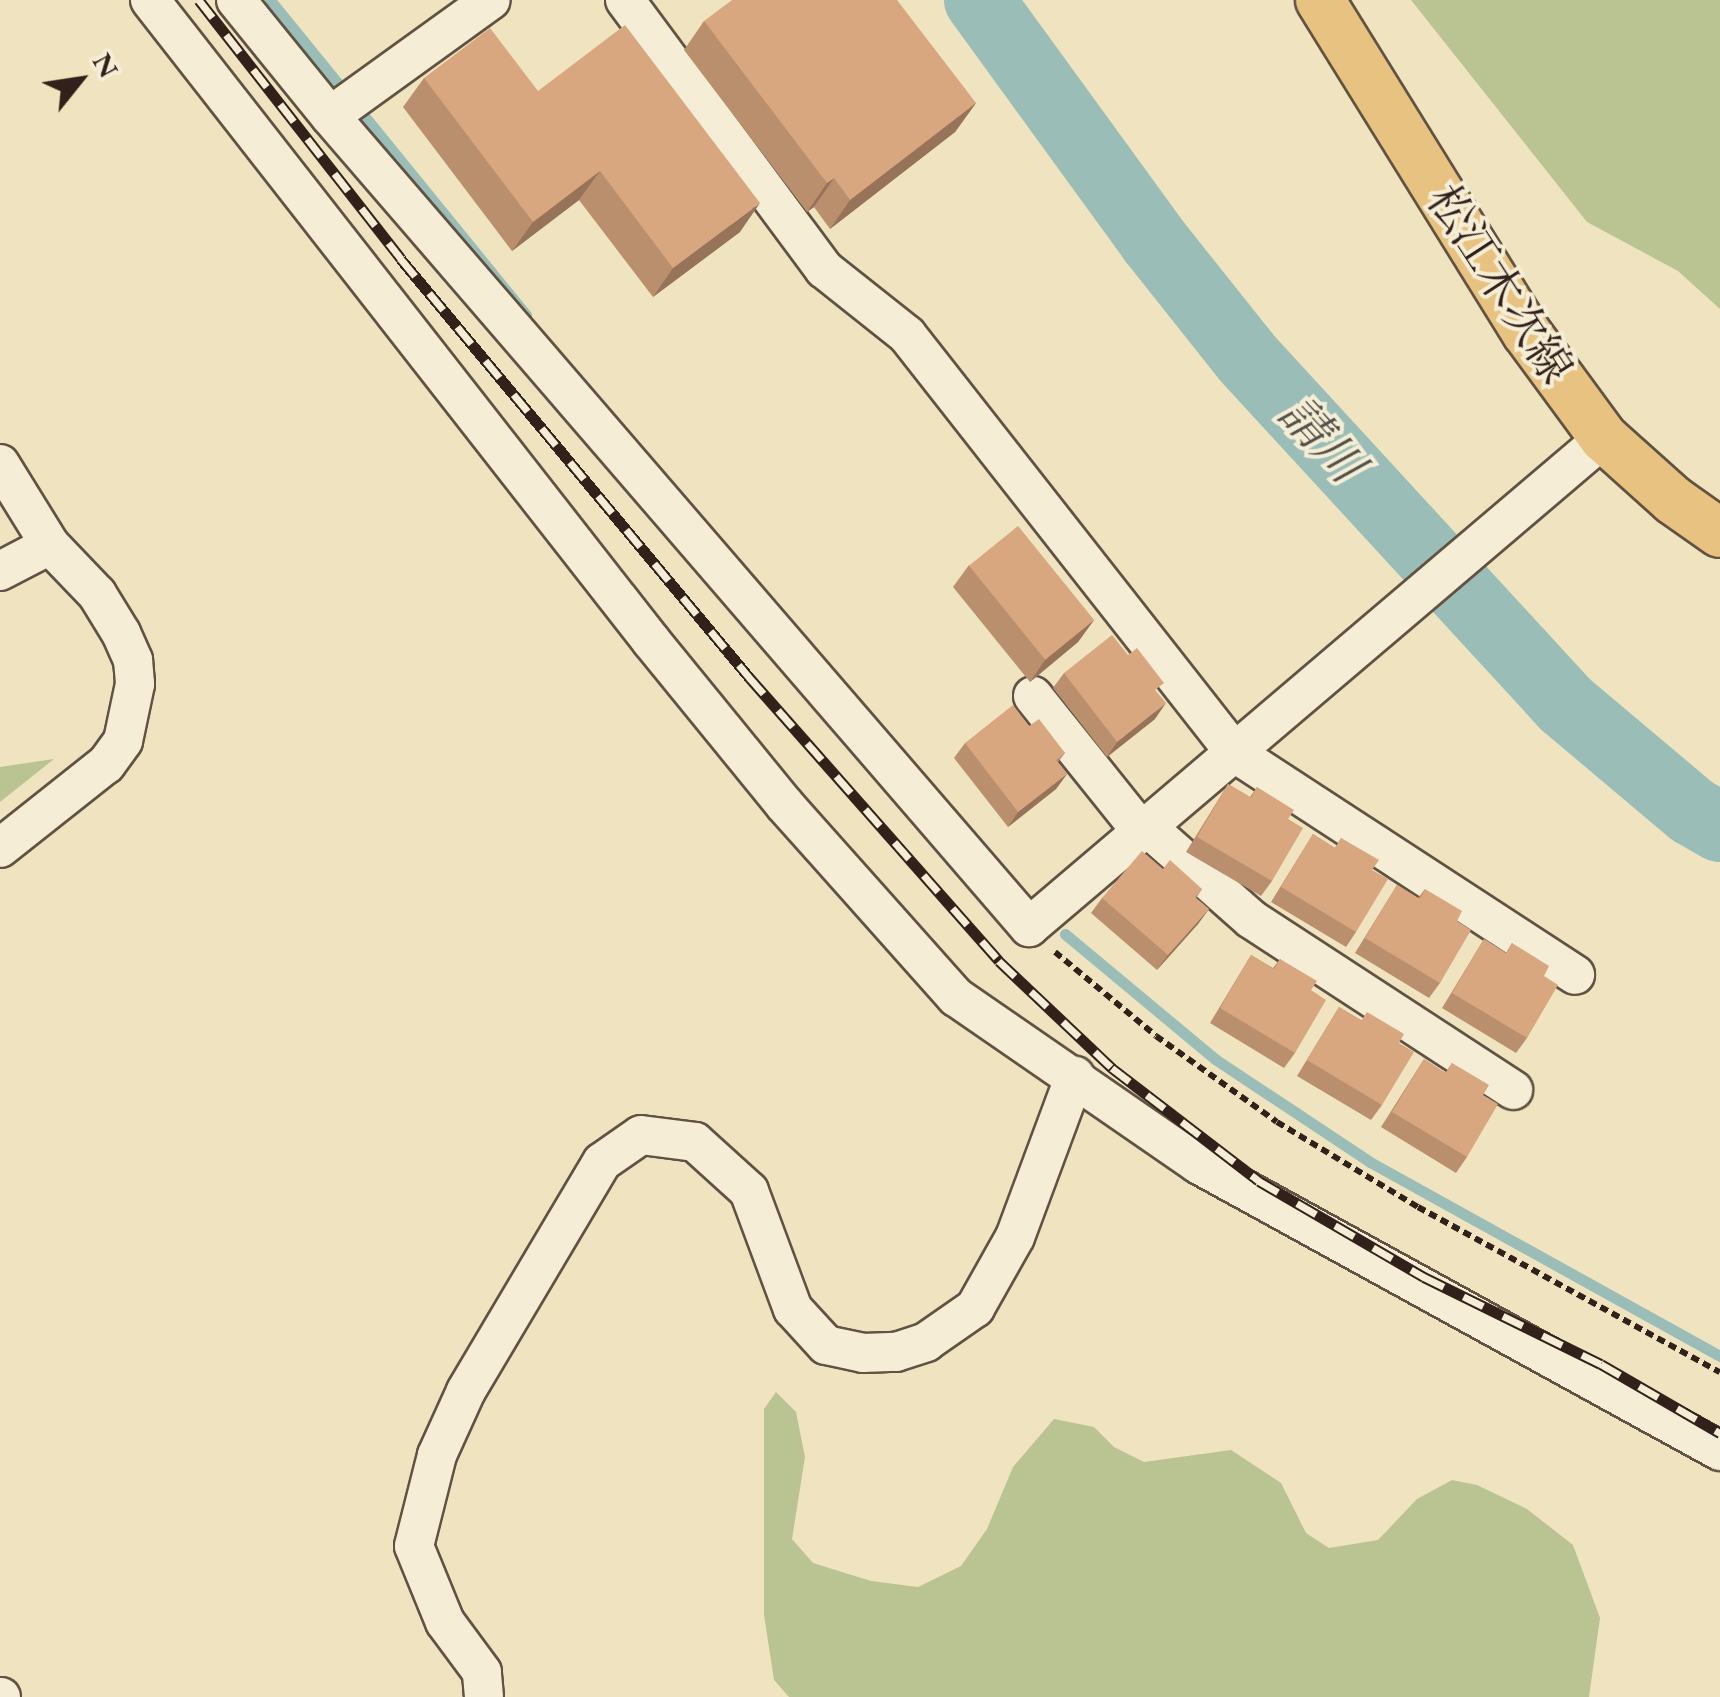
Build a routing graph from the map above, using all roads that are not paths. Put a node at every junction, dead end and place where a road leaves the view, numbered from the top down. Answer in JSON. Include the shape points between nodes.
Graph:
{"nodes":[{"id":1,"x":150,"y":0,"type":"edge"},
{"id":2,"x":236,"y":0,"type":"edge"},
{"id":3,"x":491,"y":0,"type":"edge"},
{"id":4,"x":625,"y":0,"type":"edge"},
{"id":5,"x":1320,"y":0,"type":"edge"},
{"id":6,"x":346,"y":105,"type":"junction"},
{"id":7,"x":1604,"y":438,"type":"junction"},
{"id":8,"x":0,"y":464,"type":"edge"},
{"id":9,"x":1720,"y":533,"type":"edge"},
{"id":10,"x":50,"y":546,"type":"junction"},
{"id":11,"x":0,"y":571,"type":"edge"},
{"id":12,"x":1033,"y":696,"type":"dead end"},
{"id":13,"x":1235,"y":753,"type":"junction"},
{"id":14,"x":1144,"y":829,"type":"junction"},
{"id":15,"x":0,"y":848,"type":"edge"},
{"id":16,"x":1574,"y":975,"type":"dead end"},
{"id":17,"x":1076,"y":1076,"type":"junction"},
{"id":18,"x":1512,"y":1090,"type":"dead end"},
{"id":19,"x":1720,"y":1451,"type":"edge"},
{"id":20,"x":484,"y":1697,"type":"edge"}],
"edges":[{"from":1,"to":17,"type":"street","via":[[784,804],[956,996]]},
{"from":2,"to":6,"type":"street"},
{"from":3,"to":6,"type":"street"},
{"from":4,"to":13,"type":"street","via":[[824,269],[907,334]]},
{"from":5,"to":7,"type":"main road","name":"松江木次線","via":[[1526,332]]},
{"from":6,"to":14,"type":"street","via":[[1028,927]]},
{"from":7,"to":9,"type":"main road","name":"松江木次線"},
{"from":7,"to":13,"type":"street"},
{"from":8,"to":10,"type":"street"},
{"from":10,"to":11,"type":"street"},
{"from":10,"to":15,"type":"street","via":[[97,594],[121,633],[133,660],[132,711],[123,741],[106,764]]},
{"from":12,"to":14,"type":"street"},
{"from":13,"to":14,"type":"street"},
{"from":13,"to":16,"type":"street"},
{"from":14,"to":18,"type":"street","via":[[1250,919]]},
{"from":17,"to":19,"type":"street","via":[[1198,1164]]},
{"from":17,"to":20,"type":"street","via":[[1015,1237],[975,1308],[926,1342],[896,1352],[826,1345],[794,1310],[749,1191],[695,1142],[641,1135],[602,1162],[466,1391],[437,1456],[414,1546],[445,1622],[482,1672]]}]}
